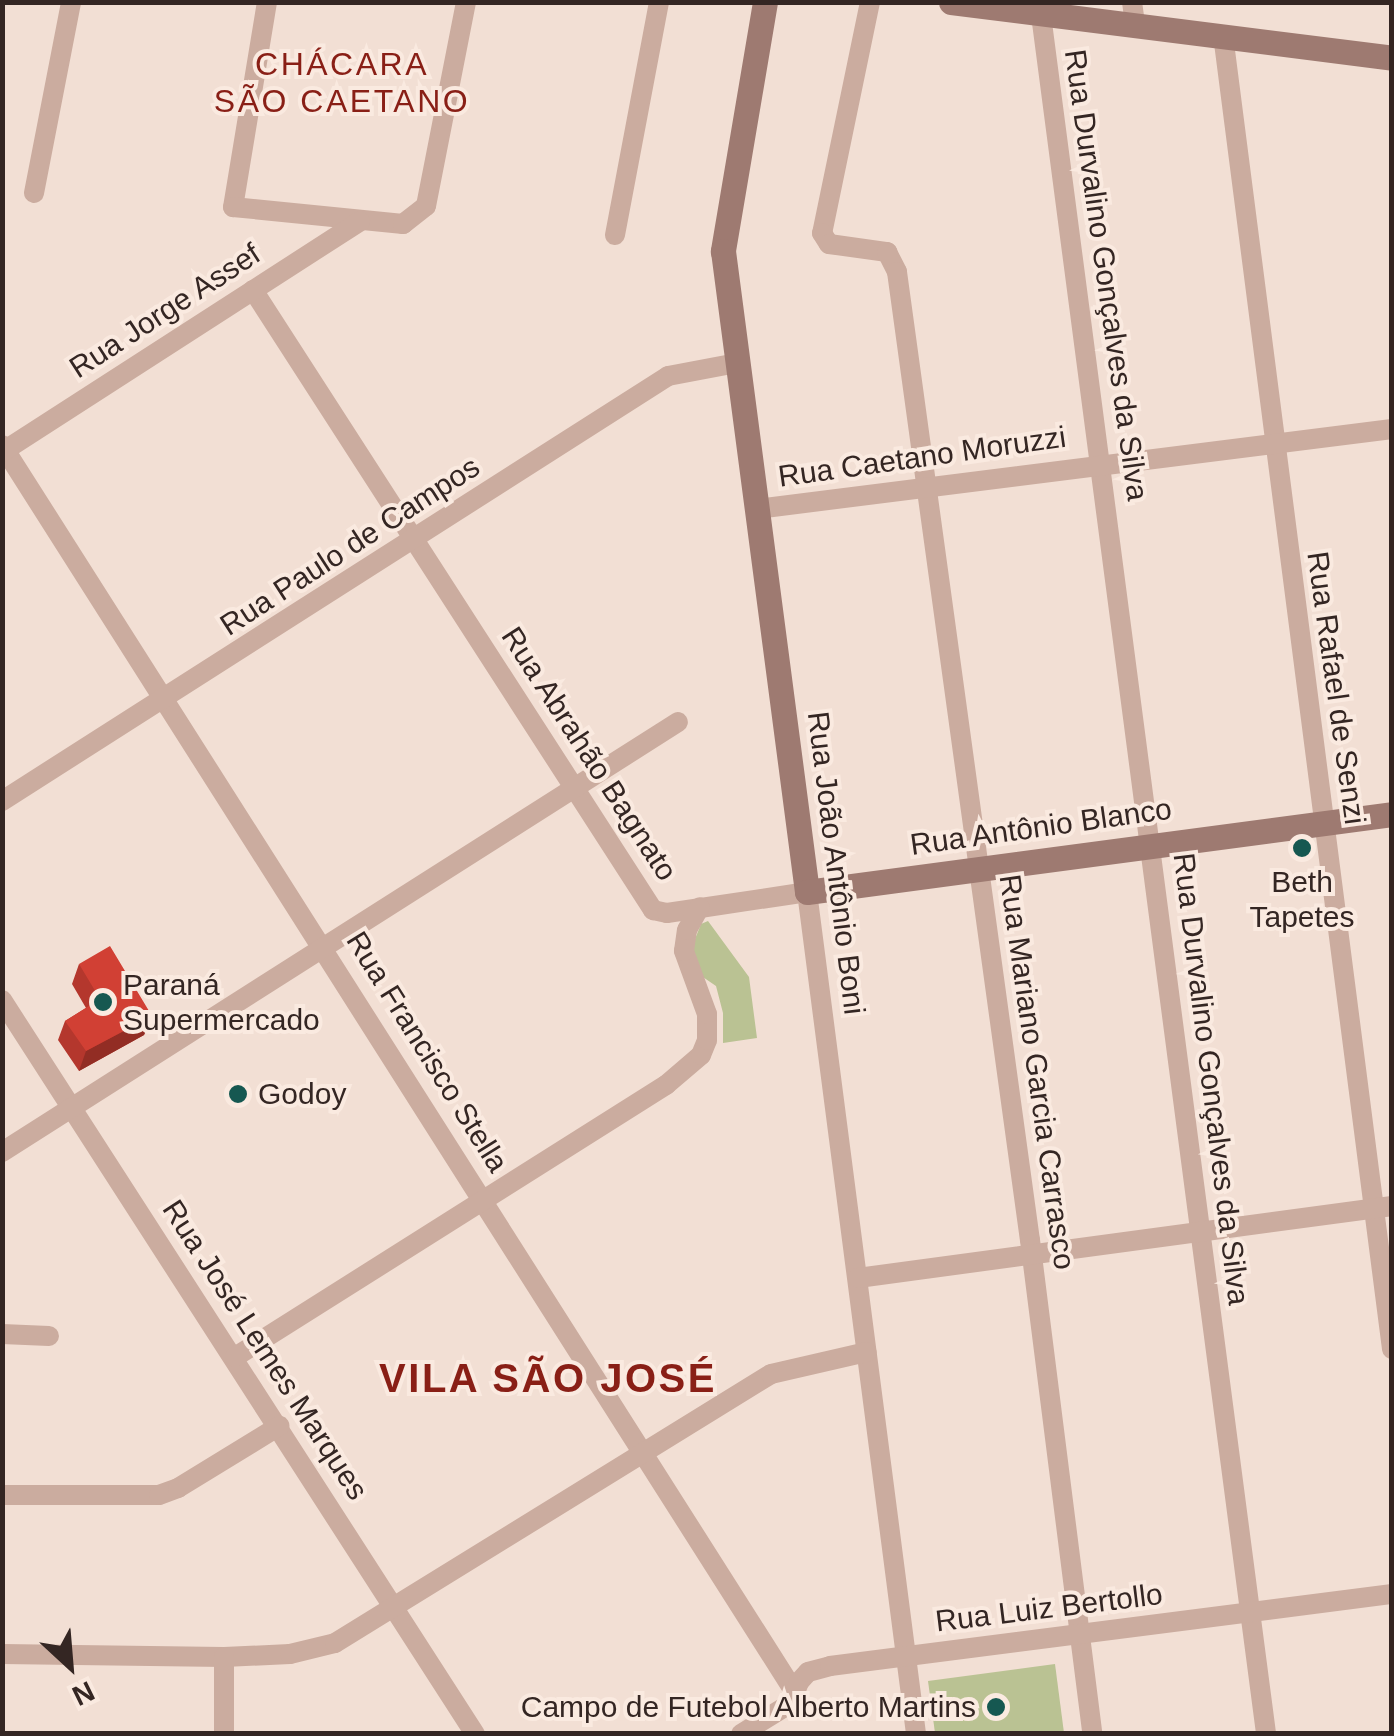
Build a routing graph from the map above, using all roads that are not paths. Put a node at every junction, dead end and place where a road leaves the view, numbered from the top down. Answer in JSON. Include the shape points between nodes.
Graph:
{"nodes":[{"id":1,"x":71,"y":2,"type":"edge"},
{"id":2,"x":267,"y":2,"type":"edge"},
{"id":3,"x":466,"y":2,"type":"edge"},
{"id":4,"x":659,"y":2,"type":"edge"},
{"id":5,"x":765,"y":2,"type":"edge"},
{"id":6,"x":870,"y":2,"type":"edge"},
{"id":7,"x":951,"y":2,"type":"edge"},
{"id":8,"x":1134,"y":13,"type":"edge"},
{"id":9,"x":1041,"y":15,"type":"junction"},
{"id":10,"x":1223,"y":35,"type":"junction"},
{"id":11,"x":1392,"y":58,"type":"edge"},
{"id":12,"x":34,"y":192,"type":"dead end"},
{"id":13,"x":360,"y":221,"type":"junction"},
{"id":14,"x":615,"y":235,"type":"dead end"},
{"id":15,"x":253,"y":290,"type":"junction"},
{"id":16,"x":737,"y":363,"type":"junction"},
{"id":17,"x":1392,"y":428,"type":"edge"},
{"id":18,"x":1273,"y":441,"type":"junction"},
{"id":19,"x":4,"y":449,"type":"edge"},
{"id":20,"x":1100,"y":463,"type":"junction"},
{"id":21,"x":928,"y":487,"type":"junction"},
{"id":22,"x":758,"y":509,"type":"junction"},
{"id":23,"x":418,"y":540,"type":"junction"},
{"id":24,"x":165,"y":699,"type":"junction"},
{"id":25,"x":678,"y":722,"type":"dead end"},
{"id":26,"x":572,"y":787,"type":"junction"},
{"id":27,"x":2,"y":801,"type":"edge"},
{"id":28,"x":1392,"y":814,"type":"edge"},
{"id":29,"x":1324,"y":822,"type":"junction"},
{"id":30,"x":1150,"y":844,"type":"junction"},
{"id":31,"x":978,"y":866,"type":"junction"},
{"id":32,"x":807,"y":892,"type":"junction"},
{"id":33,"x":700,"y":906,"type":"junction"},
{"id":34,"x":325,"y":946,"type":"junction"},
{"id":35,"x":2,"y":1000,"type":"edge"},
{"id":36,"x":72,"y":1110,"type":"junction"},
{"id":37,"x":2,"y":1152,"type":"edge"},
{"id":38,"x":484,"y":1198,"type":"junction"},
{"id":39,"x":1383,"y":1207,"type":"edge"},
{"id":40,"x":1200,"y":1231,"type":"junction"},
{"id":41,"x":1032,"y":1254,"type":"junction"},
{"id":42,"x":858,"y":1278,"type":"junction"},
{"id":43,"x":2,"y":1334,"type":"edge"},
{"id":44,"x":49,"y":1336,"type":"dead end"},
{"id":45,"x":1392,"y":1349,"type":"edge"},
{"id":46,"x":868,"y":1352,"type":"junction"},
{"id":47,"x":235,"y":1357,"type":"junction"},
{"id":48,"x":279,"y":1426,"type":"junction"},
{"id":49,"x":645,"y":1453,"type":"junction"},
{"id":50,"x":2,"y":1495,"type":"edge"},
{"id":51,"x":1392,"y":1594,"type":"edge"},
{"id":52,"x":396,"y":1608,"type":"junction"},
{"id":53,"x":1250,"y":1614,"type":"junction"},
{"id":54,"x":1078,"y":1635,"type":"junction"},
{"id":55,"x":2,"y":1654,"type":"edge"},
{"id":56,"x":224,"y":1656,"type":"junction"},
{"id":57,"x":906,"y":1656,"type":"junction"},
{"id":58,"x":796,"y":1694,"type":"junction"},
{"id":59,"x":224,"y":1734,"type":"edge"},
{"id":60,"x":475,"y":1734,"type":"edge"},
{"id":61,"x":741,"y":1734,"type":"edge"},
{"id":62,"x":916,"y":1734,"type":"edge"},
{"id":63,"x":1092,"y":1734,"type":"edge"},
{"id":64,"x":1266,"y":1734,"type":"edge"}],
"edges":[{"from":1,"to":12,"type":"street"},
{"from":2,"to":13,"type":"street","via":[[234,207]]},
{"from":3,"to":13,"type":"street","via":[[426,206],[402,224]]},
{"from":4,"to":14,"type":"street"},
{"from":5,"to":16,"type":"street","name":"Rua João Antônio Boni","via":[[724,230]]},
{"from":6,"to":21,"type":"street","name":"Rua Mariano Garcia Carrasco","via":[[822,233],[829,244],[888,252],[895,262]]},
{"from":7,"to":9,"type":"street"},
{"from":8,"to":9,"type":"street"},
{"from":8,"to":10,"type":"street"},
{"from":9,"to":20,"type":"street","name":"Rua Durvalino Gonçalves da Silva"},
{"from":10,"to":11,"type":"street"},
{"from":10,"to":18,"type":"street","name":"Rua Rafael de Senzi"},
{"from":13,"to":15,"type":"street","name":"Rua Jorge Assef"},
{"from":15,"to":19,"type":"street","name":"Rua Jorge Assef"},
{"from":15,"to":23,"type":"street","name":"Rua Abrahão Bagnato"},
{"from":16,"to":22,"type":"street","name":"Rua João Antônio Boni"},
{"from":16,"to":23,"type":"street","name":"Rua Paulo de Campos","via":[[668,376]]},
{"from":17,"to":18,"type":"street","name":"Rua Caetano Moruzzi"},
{"from":18,"to":20,"type":"street","name":"Rua Caetano Moruzzi"},
{"from":18,"to":29,"type":"street","name":"Rua Rafael de Senzi"},
{"from":19,"to":24,"type":"street","name":"Rua Francisco Stella"},
{"from":20,"to":21,"type":"street","name":"Rua Caetano Moruzzi"},
{"from":20,"to":30,"type":"street","name":"Rua Durvalino Gonçalves da Silva"},
{"from":21,"to":22,"type":"street","name":"Rua Caetano Moruzzi"},
{"from":21,"to":31,"type":"street","name":"Rua Mariano Garcia Carrasco"},
{"from":22,"to":32,"type":"street","name":"Rua João Antônio Boni"},
{"from":23,"to":24,"type":"street","name":"Rua Paulo de Campos"},
{"from":23,"to":26,"type":"street","name":"Rua Abrahão Bagnato"},
{"from":24,"to":27,"type":"street","name":"Rua Paulo de Campos"},
{"from":24,"to":34,"type":"street","name":"Rua Francisco Stella"},
{"from":25,"to":26,"type":"street"},
{"from":26,"to":33,"type":"street","name":"Rua Abrahão Bagnato","via":[[653,910]]},
{"from":26,"to":34,"type":"street"},
{"from":28,"to":29,"type":"street","name":"Rua Antônio Blanco"},
{"from":29,"to":30,"type":"street","name":"Rua Antônio Blanco"},
{"from":29,"to":39,"type":"street","name":"Rua Rafael de Senzi"},
{"from":30,"to":31,"type":"street","name":"Rua Antônio Blanco"},
{"from":30,"to":40,"type":"street","name":"Rua Durvalino Gonçalves da Silva"},
{"from":31,"to":32,"type":"street","name":"Rua Antônio Blanco"},
{"from":31,"to":41,"type":"street","name":"Rua Mariano Garcia Carrasco"},
{"from":32,"to":33,"type":"street","name":"Rua Antônio Blanco"},
{"from":32,"to":42,"type":"street","name":"Rua João Antônio Boni"},
{"from":33,"to":38,"type":"street","name":"Rua Abrahão Bagnato","via":[[684,951],[707,1014],[700,1055],[666,1085]]},
{"from":34,"to":36,"type":"street"},
{"from":34,"to":38,"type":"street","name":"Rua Francisco Stella"},
{"from":35,"to":36,"type":"street","name":"Rua José Lemes Marques"},
{"from":36,"to":37,"type":"street"},
{"from":36,"to":47,"type":"street","name":"Rua José Lemes Marques"},
{"from":38,"to":47,"type":"street","name":"Rua Abrahão Bagnato"},
{"from":38,"to":49,"type":"street","name":"Rua Francisco Stella"},
{"from":39,"to":40,"type":"street"},
{"from":39,"to":45,"type":"street","name":"Rua Rafael de Senzi"},
{"from":40,"to":41,"type":"street"},
{"from":40,"to":53,"type":"street","name":"Rua Durvalino Gonçalves da Silva"},
{"from":41,"to":42,"type":"street"},
{"from":41,"to":54,"type":"street","name":"Rua Mariano Garcia Carrasco"},
{"from":42,"to":46,"type":"street","name":"Rua João Antônio Boni"},
{"from":43,"to":44,"type":"street"},
{"from":46,"to":49,"type":"street","via":[[770,1374]]},
{"from":46,"to":57,"type":"street","name":"Rua João Antônio Boni"},
{"from":47,"to":48,"type":"street","name":"Rua José Lemes Marques"},
{"from":48,"to":50,"type":"street","via":[[159,1495]]},
{"from":48,"to":52,"type":"street","name":"Rua José Lemes Marques"},
{"from":49,"to":52,"type":"street"},
{"from":49,"to":58,"type":"street","name":"Rua Francisco Stella"},
{"from":51,"to":53,"type":"street","name":"Rua Luiz Bertollo"},
{"from":52,"to":56,"type":"street","via":[[335,1643],[290,1654]]},
{"from":52,"to":60,"type":"street","name":"Rua José Lemes Marques"},
{"from":53,"to":54,"type":"street","name":"Rua Luiz Bertollo"},
{"from":53,"to":64,"type":"street","name":"Rua Durvalino Gonçalves da Silva"},
{"from":54,"to":57,"type":"street","name":"Rua Luiz Bertollo"},
{"from":54,"to":63,"type":"street","name":"Rua Mariano Garcia Carrasco"},
{"from":55,"to":56,"type":"street"},
{"from":56,"to":59,"type":"street"},
{"from":57,"to":58,"type":"street","name":"Rua Luiz Bertollo","via":[[808,1672]]},
{"from":57,"to":62,"type":"street","name":"Rua João Antônio Boni"},
{"from":58,"to":61,"type":"street","name":"Rua Luiz Bertollo"}]}
